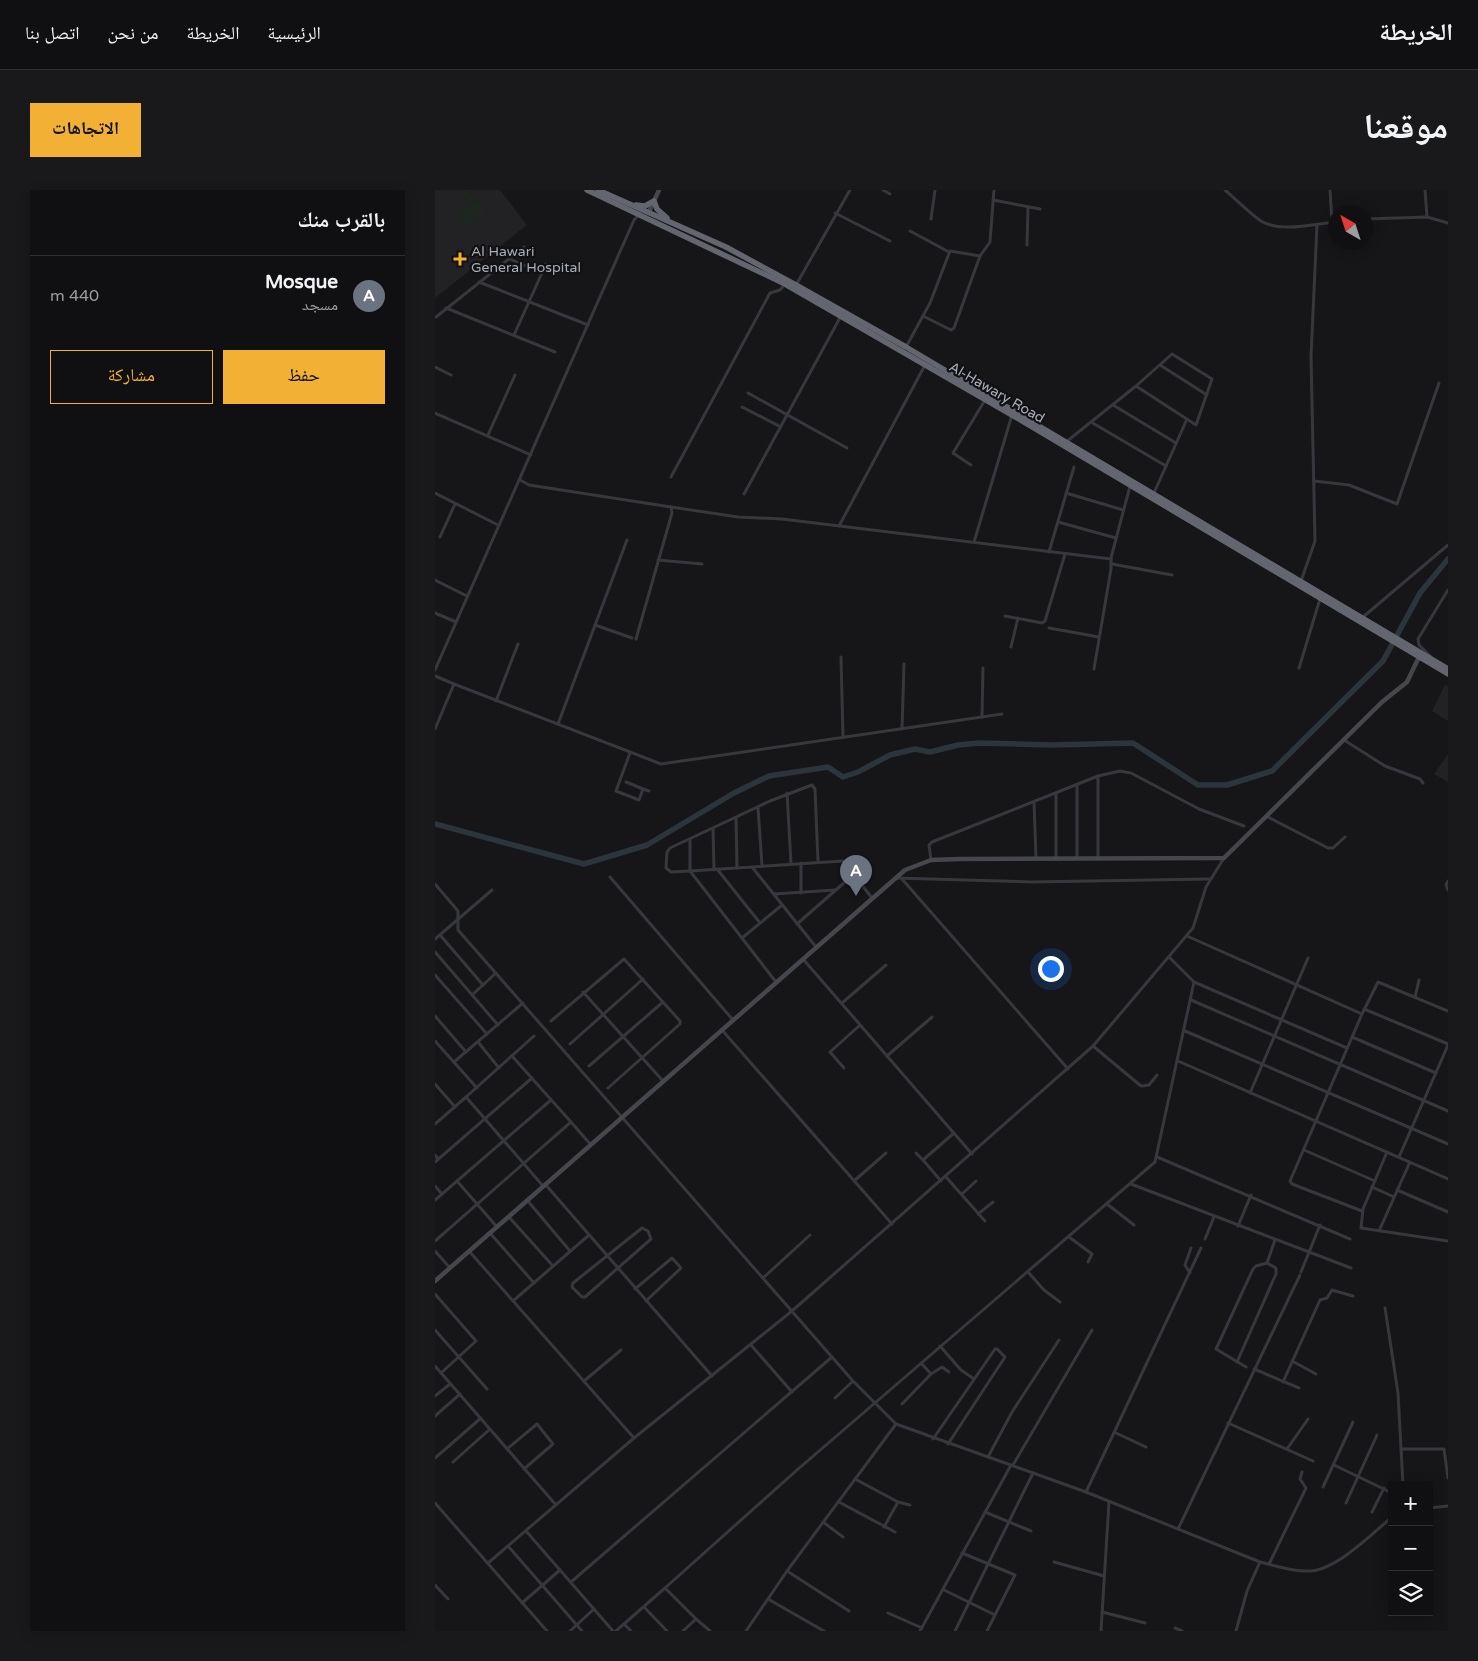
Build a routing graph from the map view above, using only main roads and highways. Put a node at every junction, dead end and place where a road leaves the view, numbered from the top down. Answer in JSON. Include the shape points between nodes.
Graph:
{"nodes":[{"id":1,"x":587,"y":190,"type":"edge"},
{"id":2,"x":598,"y":190,"type":"edge"},
{"id":3,"x":631,"y":207,"type":"junction"},
{"id":4,"x":670,"y":222,"type":"junction"},
{"id":5,"x":771,"y":274,"type":"junction"},
{"id":6,"x":1192,"y":520,"type":"junction"},
{"id":7,"x":1386,"y":634,"type":"junction"},
{"id":8,"x":1413,"y":651,"type":"junction"},
{"id":9,"x":1448,"y":669,"type":"edge"},
{"id":10,"x":1448,"y":674,"type":"edge"}],
"edges":[{"from":1,"to":3,"type":"highway","name":"Al-Hawary Road"},
{"from":2,"to":3,"type":"highway","name":"Al-Hawary Road"},
{"from":3,"to":4,"type":"highway","name":"Al-Hawary Road"},
{"from":3,"to":4,"type":"highway","via":[[645,206],[654,201]]},
{"from":3,"to":5,"type":"highway","name":"Al-Hawary Road"},
{"from":4,"to":5,"type":"highway","name":"Al-Hawary Road"},
{"from":5,"to":6,"type":"highway","name":"Al-Hawary Road"},
{"from":5,"to":6,"type":"highway","name":"Al-Hawary Road","via":[[796,284],[906,347]]},
{"from":6,"to":7,"type":"highway","name":"Al-Hawary Road","via":[[1301,581]]},
{"from":6,"to":7,"type":"highway","name":"Al-Hawary Road","via":[[1320,599]]},
{"from":7,"to":8,"type":"highway"},
{"from":8,"to":9,"type":"highway"},
{"from":8,"to":10,"type":"highway"}]}
